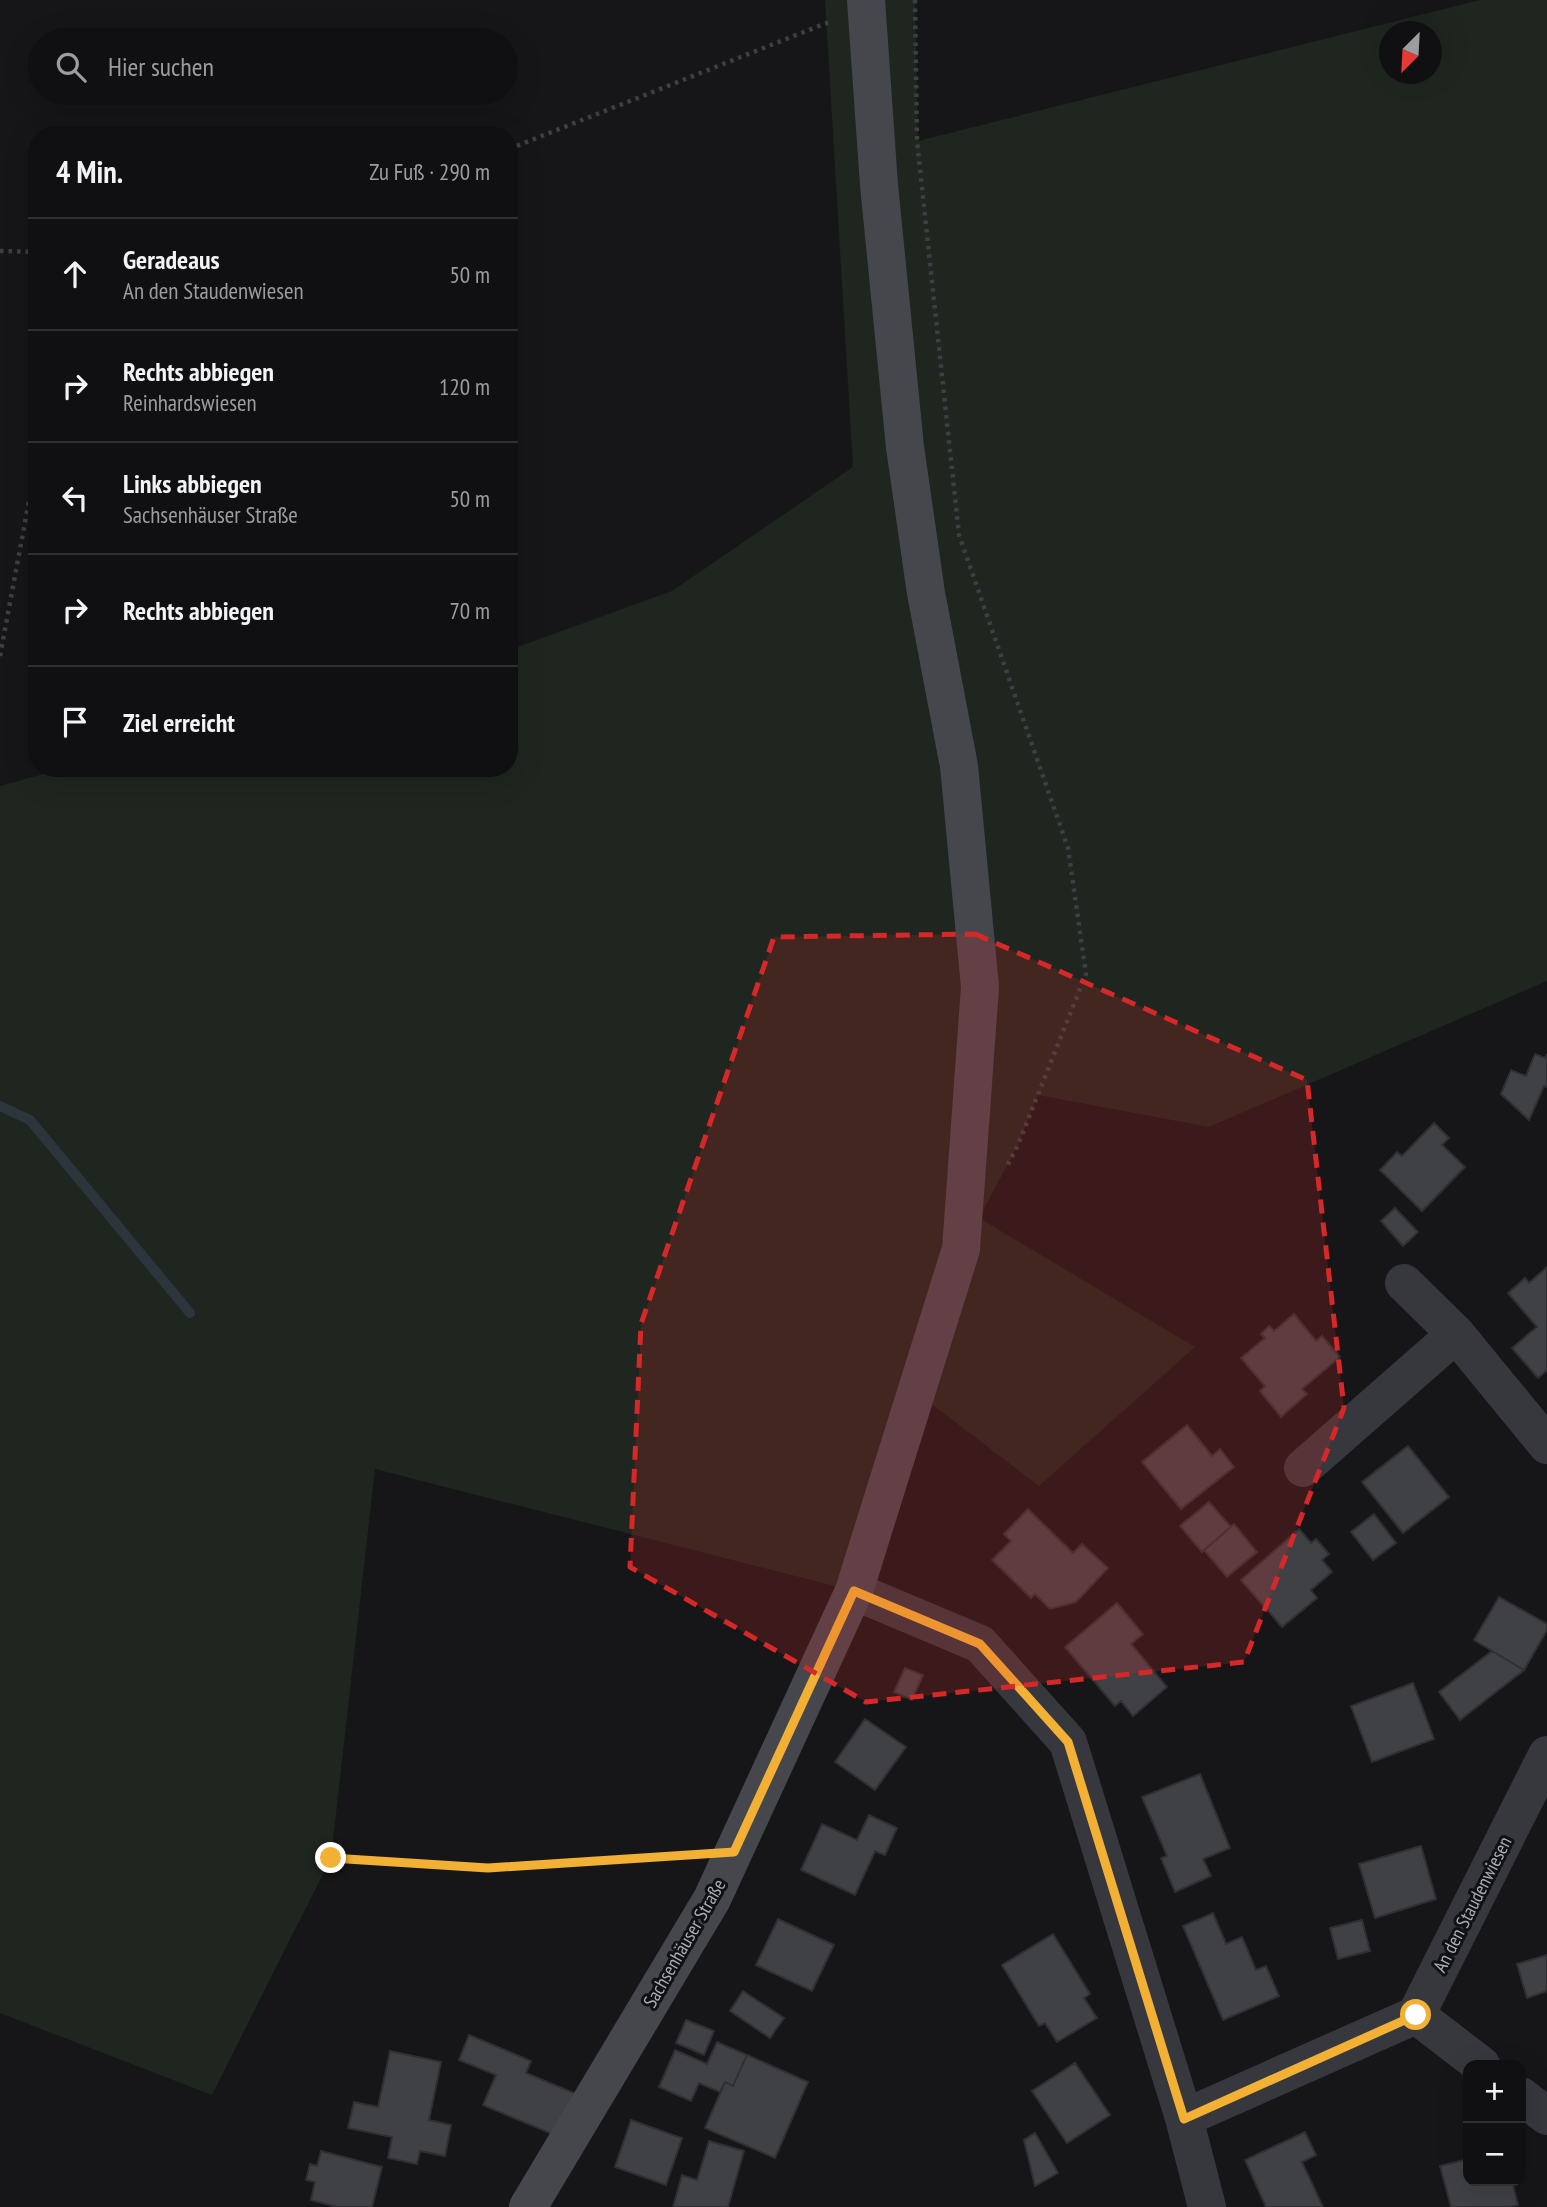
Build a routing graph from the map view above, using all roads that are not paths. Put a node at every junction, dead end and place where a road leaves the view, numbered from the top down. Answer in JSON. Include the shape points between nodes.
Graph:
{"nodes":[{"id":1,"x":866,"y":4,"type":"edge"},
{"id":2,"x":1404,"y":1283,"type":"dead end"},
{"id":3,"x":1456,"y":1334,"type":"junction"},
{"id":4,"x":1547,"y":1446,"type":"edge"},
{"id":5,"x":1303,"y":1468,"type":"dead end"},
{"id":6,"x":854,"y":1591,"type":"junction"},
{"id":7,"x":1547,"y":1755,"type":"edge"},
{"id":8,"x":1416,"y":2015,"type":"junction"},
{"id":9,"x":1474,"y":2060,"type":"edge"},
{"id":10,"x":1526,"y":2099,"type":"edge"},
{"id":11,"x":1547,"y":2116,"type":"edge"},
{"id":12,"x":1184,"y":2119,"type":"junction"},
{"id":13,"x":528,"y":2207,"type":"edge"},
{"id":14,"x":1207,"y":2207,"type":"edge"}],
"edges":[{"from":1,"to":6,"type":"street","name":"Sachsenhäuser Straße","via":[[905,447],[926,593],[960,766],[981,987],[961,1249]]},
{"from":2,"to":3,"type":"street"},
{"from":3,"to":4,"type":"street"},
{"from":3,"to":5,"type":"street"},
{"from":6,"to":12,"type":"street","via":[[980,1644],[1068,1742]]},
{"from":6,"to":13,"type":"street","name":"Sachsenhäuser Straße","via":[[712,1899]]},
{"from":7,"to":8,"type":"street","name":"An den Staudenwiesen"},
{"from":8,"to":9,"type":"street"},
{"from":8,"to":12,"type":"street"},
{"from":10,"to":11,"type":"street"},
{"from":12,"to":14,"type":"street"}]}
